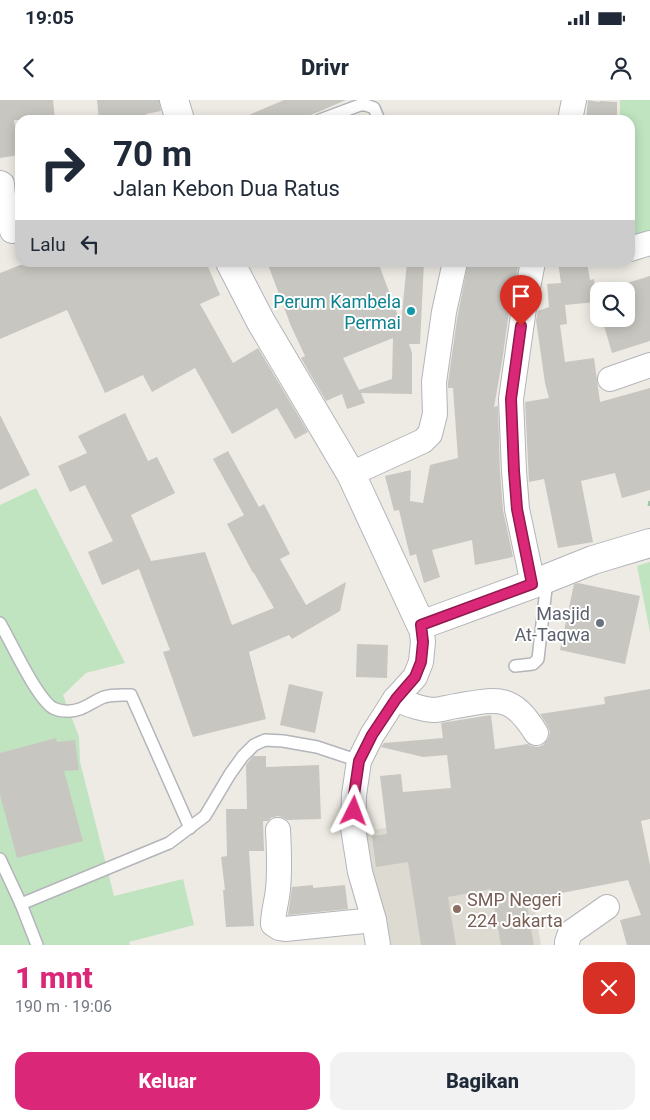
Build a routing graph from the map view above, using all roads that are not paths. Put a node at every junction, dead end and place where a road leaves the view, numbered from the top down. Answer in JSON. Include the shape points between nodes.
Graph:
{"nodes":[{"id":1,"x":174,"y":100,"type":"edge"},
{"id":2,"x":574,"y":100,"type":"edge"},
{"id":3,"x":178,"y":115,"type":"edge"},
{"id":4,"x":333,"y":115,"type":"edge"},
{"id":5,"x":377,"y":115,"type":"edge"},
{"id":6,"x":571,"y":115,"type":"edge"},
{"id":7,"x":0,"y":183,"type":"edge"},
{"id":8,"x":11,"y":230,"type":"edge"},
{"id":9,"x":650,"y":243,"type":"edge"},
{"id":10,"x":635,"y":248,"type":"edge"},
{"id":11,"x":233,"y":267,"type":"edge"},
{"id":12,"x":454,"y":267,"type":"edge"},
{"id":13,"x":533,"y":267,"type":"edge"},
{"id":14,"x":650,"y":365,"type":"edge"},
{"id":15,"x":610,"y":379,"type":"dead end"},
{"id":16,"x":351,"y":474,"type":"junction"},
{"id":17,"x":650,"y":543,"type":"edge"},
{"id":18,"x":540,"y":581,"type":"junction"},
{"id":19,"x":0,"y":623,"type":"edge"},
{"id":20,"x":421,"y":625,"type":"junction"},
{"id":21,"x":515,"y":666,"type":"dead end"},
{"id":22,"x":396,"y":699,"type":"junction"},
{"id":23,"x":536,"y":733,"type":"dead end"},
{"id":24,"x":359,"y":761,"type":"junction"},
{"id":25,"x":190,"y":828,"type":"junction"},
{"id":26,"x":278,"y":830,"type":"dead end"},
{"id":27,"x":0,"y":859,"type":"edge"},
{"id":28,"x":21,"y":904,"type":"junction"},
{"id":29,"x":607,"y":907,"type":"dead end"},
{"id":30,"x":374,"y":920,"type":"junction"},
{"id":31,"x":37,"y":945,"type":"edge"},
{"id":32,"x":378,"y":945,"type":"edge"},
{"id":33,"x":567,"y":945,"type":"edge"}],
"edges":[{"from":1,"to":3,"type":"street"},
{"from":2,"to":6,"type":"street"},
{"from":4,"to":5,"type":"lane","via":[[360,105],[374,108]]},
{"from":7,"to":8,"type":"street","via":[[3,198],[10,207]]},
{"from":9,"to":10,"type":"street"},
{"from":11,"to":16,"type":"street","via":[[261,322]]},
{"from":12,"to":16,"type":"street","via":[[444,312],[434,382],[435,414],[430,434],[423,441]]},
{"from":13,"to":18,"type":"street","via":[[511,399],[517,509]]},
{"from":14,"to":15,"type":"street"},
{"from":16,"to":20,"type":"street"},
{"from":17,"to":18,"type":"street","via":[[593,560]]},
{"from":18,"to":20,"type":"street"},
{"from":18,"to":21,"type":"lane","via":[[538,659],[533,664]]},
{"from":19,"to":25,"type":"lane","via":[[32,682],[52,707],[61,711],[78,710],[105,697],[131,695]]},
{"from":20,"to":22,"type":"street","via":[[421,662],[415,677]]},
{"from":22,"to":23,"type":"street","via":[[434,710],[500,700],[518,709]]},
{"from":22,"to":24,"type":"street"},
{"from":24,"to":25,"type":"lane","via":[[317,747],[265,740],[242,756],[205,816]]},
{"from":24,"to":30,"type":"street","via":[[353,828],[360,872]]},
{"from":25,"to":28,"type":"lane","via":[[169,843]]},
{"from":26,"to":30,"type":"street","via":[[278,891],[273,924],[285,929]]},
{"from":27,"to":28,"type":"lane"},
{"from":28,"to":31,"type":"lane"},
{"from":29,"to":33,"type":"street","via":[[570,933]]},
{"from":30,"to":32,"type":"street"}]}
